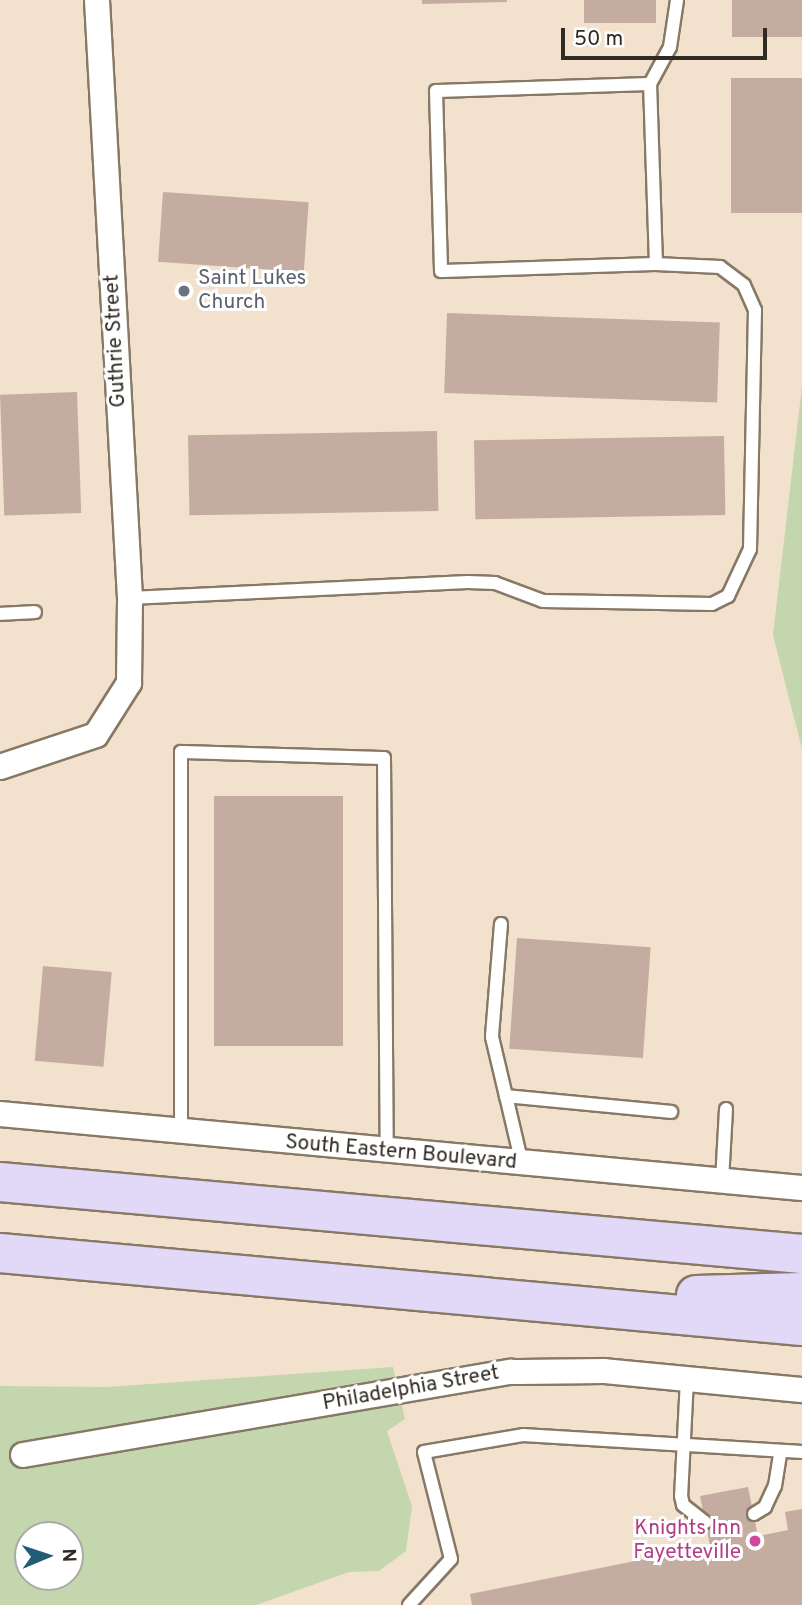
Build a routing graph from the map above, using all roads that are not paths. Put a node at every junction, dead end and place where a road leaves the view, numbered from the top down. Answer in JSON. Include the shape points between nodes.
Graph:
{"nodes":[{"id":1,"x":97,"y":0,"type":"edge"},
{"id":2,"x":677,"y":0,"type":"edge"},
{"id":3,"x":650,"y":84,"type":"junction"},
{"id":4,"x":656,"y":264,"type":"junction"},
{"id":5,"x":130,"y":598,"type":"junction"},
{"id":6,"x":35,"y":612,"type":"dead end"},
{"id":7,"x":0,"y":614,"type":"edge"},
{"id":8,"x":0,"y":767,"type":"edge"},
{"id":9,"x":501,"y":924,"type":"dead end"},
{"id":10,"x":506,"y":1096,"type":"junction"},
{"id":11,"x":726,"y":1109,"type":"dead end"},
{"id":12,"x":671,"y":1112,"type":"dead end"},
{"id":13,"x":0,"y":1114,"type":"edge"},
{"id":14,"x":181,"y":1132,"type":"junction"},
{"id":15,"x":387,"y":1152,"type":"junction"},
{"id":16,"x":522,"y":1164,"type":"junction"},
{"id":17,"x":722,"y":1181,"type":"junction"},
{"id":18,"x":0,"y":1182,"type":"edge"},
{"id":19,"x":802,"y":1188,"type":"edge"},
{"id":20,"x":0,"y":1253,"type":"edge"},
{"id":21,"x":802,"y":1254,"type":"edge"},
{"id":22,"x":802,"y":1292,"type":"edge"},
{"id":23,"x":526,"y":1301,"type":"junction"},
{"id":24,"x":802,"y":1326,"type":"edge"},
{"id":25,"x":687,"y":1379,"type":"junction"},
{"id":26,"x":802,"y":1390,"type":"edge"},
{"id":27,"x":680,"y":1447,"type":"junction"},
{"id":28,"x":802,"y":1452,"type":"edge"},
{"id":29,"x":23,"y":1455,"type":"dead end"},
{"id":30,"x":780,"y":1455,"type":"junction"},
{"id":31,"x":754,"y":1514,"type":"dead end"},
{"id":32,"x":705,"y":1522,"type":"dead end"},
{"id":33,"x":409,"y":1605,"type":"edge"}],
"edges":[{"from":1,"to":5,"type":"street","name":"Guthrie Street"},
{"from":2,"to":3,"type":"lane","via":[[670,47]]},
{"from":3,"to":4,"type":"lane"},
{"from":3,"to":4,"type":"lane","via":[[436,91],[441,271]]},
{"from":4,"to":5,"type":"lane","via":[[720,267],[744,285],[755,310],[750,549],[728,596],[712,604],[543,601],[495,583],[468,582]]},
{"from":5,"to":8,"type":"street","name":"Guthrie Street","via":[[129,683],[96,735]]},
{"from":6,"to":7,"type":"lane"},
{"from":9,"to":10,"type":"lane","via":[[492,1037]]},
{"from":10,"to":12,"type":"lane"},
{"from":10,"to":16,"type":"lane"},
{"from":11,"to":17,"type":"lane"},
{"from":13,"to":14,"type":"street","name":"South Eastern Boulevard"},
{"from":14,"to":15,"type":"street","name":"South Eastern Boulevard"},
{"from":14,"to":15,"type":"lane","via":[[181,752],[384,758]]},
{"from":15,"to":16,"type":"street","name":"South Eastern Boulevard"},
{"from":16,"to":17,"type":"street","name":"South Eastern Boulevard"},
{"from":17,"to":19,"type":"street","name":"South Eastern Boulevard"},
{"from":18,"to":21,"type":"highway"},
{"from":20,"to":23,"type":"highway"},
{"from":22,"to":23,"type":"highway"},
{"from":23,"to":24,"type":"highway"},
{"from":25,"to":26,"type":"street","name":"Philadelphia Street"},
{"from":25,"to":27,"type":"lane"},
{"from":25,"to":29,"type":"street","name":"Philadelphia Street","via":[[604,1371],[511,1372]]},
{"from":27,"to":30,"type":"lane"},
{"from":27,"to":32,"type":"lane","via":[[683,1505]]},
{"from":27,"to":33,"type":"lane","via":[[523,1435],[424,1452],[451,1559]]},
{"from":28,"to":30,"type":"lane"},
{"from":30,"to":31,"type":"lane","via":[[775,1486],[765,1507]]}]}
